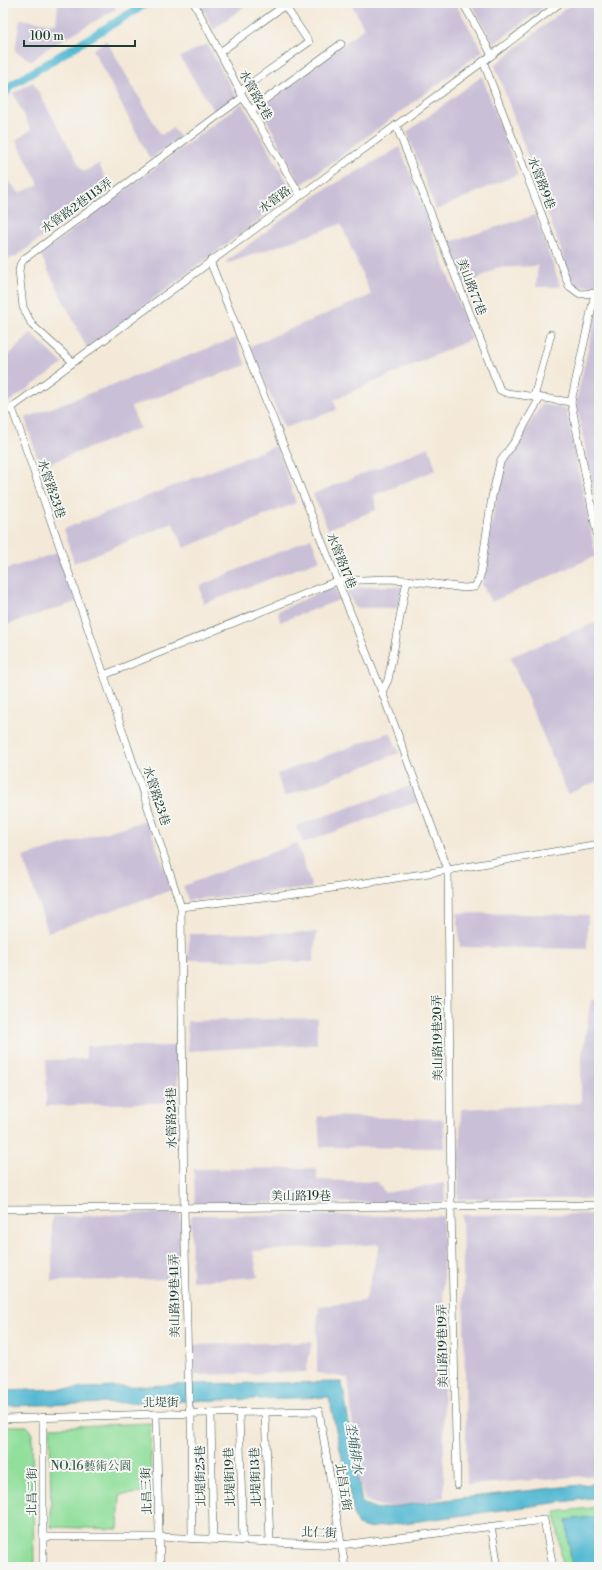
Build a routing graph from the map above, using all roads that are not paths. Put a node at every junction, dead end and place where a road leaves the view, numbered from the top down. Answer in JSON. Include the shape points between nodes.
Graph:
{"nodes":[{"id":1,"x":194,"y":3,"type":"edge"},
{"id":2,"x":463,"y":3,"type":"edge"},
{"id":3,"x":560,"y":3,"type":"edge"},
{"id":4,"x":284,"y":4,"type":"edge"},
{"id":5,"x":341,"y":44,"type":"dead end"},
{"id":6,"x":220,"y":52,"type":"junction"},
{"id":7,"x":492,"y":55,"type":"junction"},
{"id":8,"x":483,"y":61,"type":"junction"},
{"id":9,"x":242,"y":94,"type":"junction"},
{"id":10,"x":251,"y":110,"type":"junction"},
{"id":11,"x":396,"y":125,"type":"junction"},
{"id":12,"x":300,"y":195,"type":"junction"},
{"id":13,"x":210,"y":262,"type":"junction"},
{"id":14,"x":597,"y":293,"type":"edge"},
{"id":15,"x":551,"y":334,"type":"dead end"},
{"id":16,"x":73,"y":362,"type":"junction"},
{"id":17,"x":537,"y":398,"type":"junction"},
{"id":18,"x":571,"y":402,"type":"junction"},
{"id":19,"x":12,"y":408,"type":"junction"},
{"id":20,"x":3,"y":414,"type":"edge"},
{"id":21,"x":599,"y":544,"type":"edge"},
{"id":22,"x":407,"y":580,"type":"junction"},
{"id":23,"x":337,"y":581,"type":"junction"},
{"id":24,"x":104,"y":675,"type":"junction"},
{"id":25,"x":382,"y":692,"type":"junction"},
{"id":26,"x":599,"y":844,"type":"edge"},
{"id":27,"x":448,"y":870,"type":"junction"},
{"id":28,"x":181,"y":907,"type":"junction"},
{"id":29,"x":599,"y":1205,"type":"edge"},
{"id":30,"x":451,"y":1206,"type":"junction"},
{"id":31,"x":184,"y":1208,"type":"junction"},
{"id":32,"x":3,"y":1209,"type":"edge"},
{"id":33,"x":190,"y":1410,"type":"junction"},
{"id":34,"x":319,"y":1410,"type":"joint"},
{"id":35,"x":239,"y":1412,"type":"junction"},
{"id":36,"x":265,"y":1412,"type":"junction"},
{"id":37,"x":211,"y":1413,"type":"junction"},
{"id":38,"x":156,"y":1414,"type":"junction"},
{"id":39,"x":42,"y":1417,"type":"junction"},
{"id":40,"x":3,"y":1419,"type":"edge"},
{"id":41,"x":456,"y":1486,"type":"dead end"},
{"id":42,"x":491,"y":1526,"type":"junction"},
{"id":43,"x":43,"y":1537,"type":"junction"},
{"id":44,"x":159,"y":1537,"type":"junction"},
{"id":45,"x":192,"y":1539,"type":"junction"},
{"id":46,"x":213,"y":1539,"type":"junction"},
{"id":47,"x":242,"y":1541,"type":"junction"},
{"id":48,"x":270,"y":1542,"type":"junction"},
{"id":49,"x":341,"y":1544,"type":"junction"},
{"id":50,"x":43,"y":1567,"type":"edge"},
{"id":51,"x":160,"y":1567,"type":"edge"},
{"id":52,"x":345,"y":1567,"type":"edge"},
{"id":53,"x":498,"y":1567,"type":"edge"},
{"id":54,"x":553,"y":1567,"type":"edge"}],
"edges":[{"from":1,"to":6,"type":"street","name":"水管路2巷"},
{"from":2,"to":7,"type":"street"},
{"from":3,"to":7,"type":"street","name":"水管路"},
{"from":4,"to":6,"type":"street"},
{"from":4,"to":9,"type":"street","via":[[309,42]]},
{"from":5,"to":10,"type":"street"},
{"from":6,"to":9,"type":"street","name":"水管路2巷"},
{"from":7,"to":8,"type":"street","name":"水管路"},
{"from":8,"to":11,"type":"street","name":"水管路"},
{"from":8,"to":14,"type":"street","name":"水管路9巷","via":[[569,286],[580,294]]},
{"from":9,"to":10,"type":"street","name":"水管路2巷"},
{"from":9,"to":16,"type":"street","name":"水管路2巷113弄","via":[[24,259],[20,265],[23,307],[32,324]]},
{"from":10,"to":12,"type":"street","name":"水管路2巷"},
{"from":11,"to":12,"type":"street","name":"水管路"},
{"from":11,"to":17,"type":"street","name":"美山路77巷","via":[[496,383],[500,390],[507,393]]},
{"from":12,"to":13,"type":"street","name":"水管路"},
{"from":13,"to":16,"type":"street","name":"水管路"},
{"from":13,"to":23,"type":"street","name":"水管路17巷"},
{"from":14,"to":18,"type":"street"},
{"from":15,"to":17,"type":"street"},
{"from":16,"to":19,"type":"street","name":"水管路"},
{"from":17,"to":18,"type":"street","name":"美山路77巷"},
{"from":17,"to":22,"type":"street","via":[[517,438],[500,462],[480,577],[475,587],[464,588]]},
{"from":18,"to":21,"type":"street"},
{"from":19,"to":20,"type":"street","name":"水管路"},
{"from":19,"to":24,"type":"street","name":"水管路23巷"},
{"from":22,"to":23,"type":"street"},
{"from":22,"to":25,"type":"street","via":[[388,680]]},
{"from":23,"to":24,"type":"street"},
{"from":23,"to":25,"type":"street","name":"水管路17巷"},
{"from":24,"to":28,"type":"street","name":"水管路23巷"},
{"from":25,"to":27,"type":"street","name":"水管路17巷"},
{"from":26,"to":27,"type":"street"},
{"from":27,"to":28,"type":"street","via":[[313,891]]},
{"from":27,"to":30,"type":"street","name":"美山路19巷20弄"},
{"from":28,"to":31,"type":"street","name":"水管路23巷"},
{"from":29,"to":30,"type":"street","name":"美山路19巷"},
{"from":30,"to":31,"type":"street","name":"美山路19巷"},
{"from":30,"to":41,"type":"street","name":"美山路19巷19弄"},
{"from":31,"to":32,"type":"street","name":"美山路19巷"},
{"from":31,"to":33,"type":"street","name":"美山路19巷41弄"},
{"from":33,"to":37,"type":"street","name":"北堤街"},
{"from":33,"to":38,"type":"street","name":"北堤街"},
{"from":33,"to":45,"type":"street","name":"美山路19巷41弄"},
{"from":34,"to":36,"type":"street","name":"北堤街"},
{"from":34,"to":49,"type":"street","name":"北昌五街"},
{"from":35,"to":36,"type":"street","name":"北堤街"},
{"from":35,"to":37,"type":"street","name":"北堤街"},
{"from":35,"to":47,"type":"street","name":"北堤街19巷"},
{"from":36,"to":48,"type":"street","name":"北堤街13巷"},
{"from":37,"to":46,"type":"street","name":"北堤街25巷"},
{"from":38,"to":39,"type":"street","name":"北堤街"},
{"from":38,"to":44,"type":"street","name":"北昌三街"},
{"from":39,"to":40,"type":"street","name":"北堤街"},
{"from":39,"to":43,"type":"street","name":"北昌二街"},
{"from":42,"to":49,"type":"street","name":"北仁街"},
{"from":42,"to":53,"type":"street"},
{"from":42,"to":54,"type":"street","name":"北仁街","via":[[544,1520]]},
{"from":43,"to":44,"type":"street","name":"北仁街"},
{"from":43,"to":50,"type":"street","name":"北昌二街"},
{"from":44,"to":45,"type":"street","name":"北仁街"},
{"from":44,"to":51,"type":"street","name":"北昌三街"},
{"from":45,"to":46,"type":"street","name":"北仁街"},
{"from":46,"to":47,"type":"street","name":"北仁街"},
{"from":47,"to":48,"type":"street","name":"北仁街"},
{"from":48,"to":49,"type":"street","name":"北仁街"},
{"from":49,"to":52,"type":"street","name":"北昌五街"}]}
